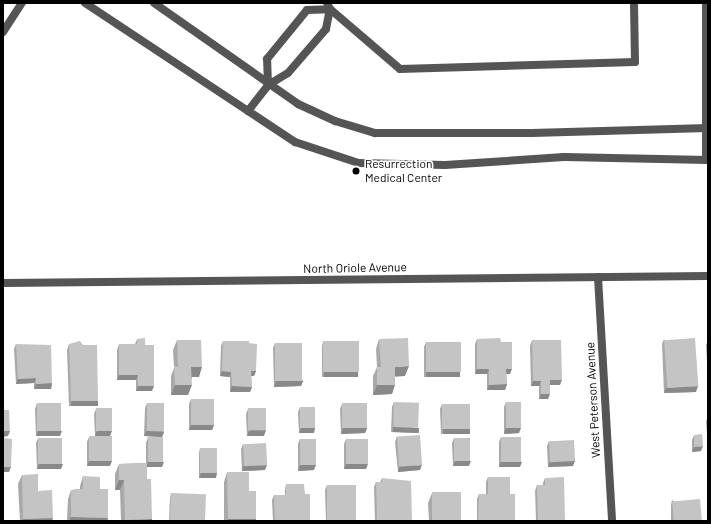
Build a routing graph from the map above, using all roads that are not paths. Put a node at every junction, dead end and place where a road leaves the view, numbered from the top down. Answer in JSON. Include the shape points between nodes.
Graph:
{"nodes":[{"id":1,"x":22,"y":3,"type":"edge"},
{"id":2,"x":85,"y":3,"type":"edge"},
{"id":3,"x":154,"y":3,"type":"edge"},
{"id":4,"x":634,"y":3,"type":"edge"},
{"id":5,"x":706,"y":3,"type":"edge"},
{"id":6,"x":329,"y":6,"type":"edge"},
{"id":7,"x":3,"y":32,"type":"edge"},
{"id":8,"x":268,"y":85,"type":"junction"},
{"id":9,"x":248,"y":111,"type":"junction"},
{"id":10,"x":707,"y":128,"type":"edge"},
{"id":11,"x":707,"y":160,"type":"edge"},
{"id":12,"x":708,"y":276,"type":"edge"},
{"id":13,"x":598,"y":277,"type":"junction"},
{"id":14,"x":3,"y":283,"type":"edge"},
{"id":15,"x":612,"y":521,"type":"edge"}],
"edges":[{"from":1,"to":7,"type":"street"},
{"from":2,"to":9,"type":"street"},
{"from":3,"to":8,"type":"street"},
{"from":4,"to":6,"type":"street","via":[[635,62],[400,69]]},
{"from":5,"to":10,"type":"street"},
{"from":6,"to":8,"type":"street","via":[[326,29],[288,74]]},
{"from":6,"to":8,"type":"street","via":[[307,10],[267,59]]},
{"from":8,"to":9,"type":"street"},
{"from":8,"to":10,"type":"street","via":[[317,112],[375,133],[532,133]]},
{"from":9,"to":11,"type":"street","via":[[295,142],[359,163],[445,165],[564,156]]},
{"from":10,"to":11,"type":"street"},
{"from":12,"to":13,"type":"street","name":"North Oriole Avenue"},
{"from":13,"to":14,"type":"street","name":"North Oriole Avenue"},
{"from":13,"to":15,"type":"street","name":"West Peterson Avenue"}]}
